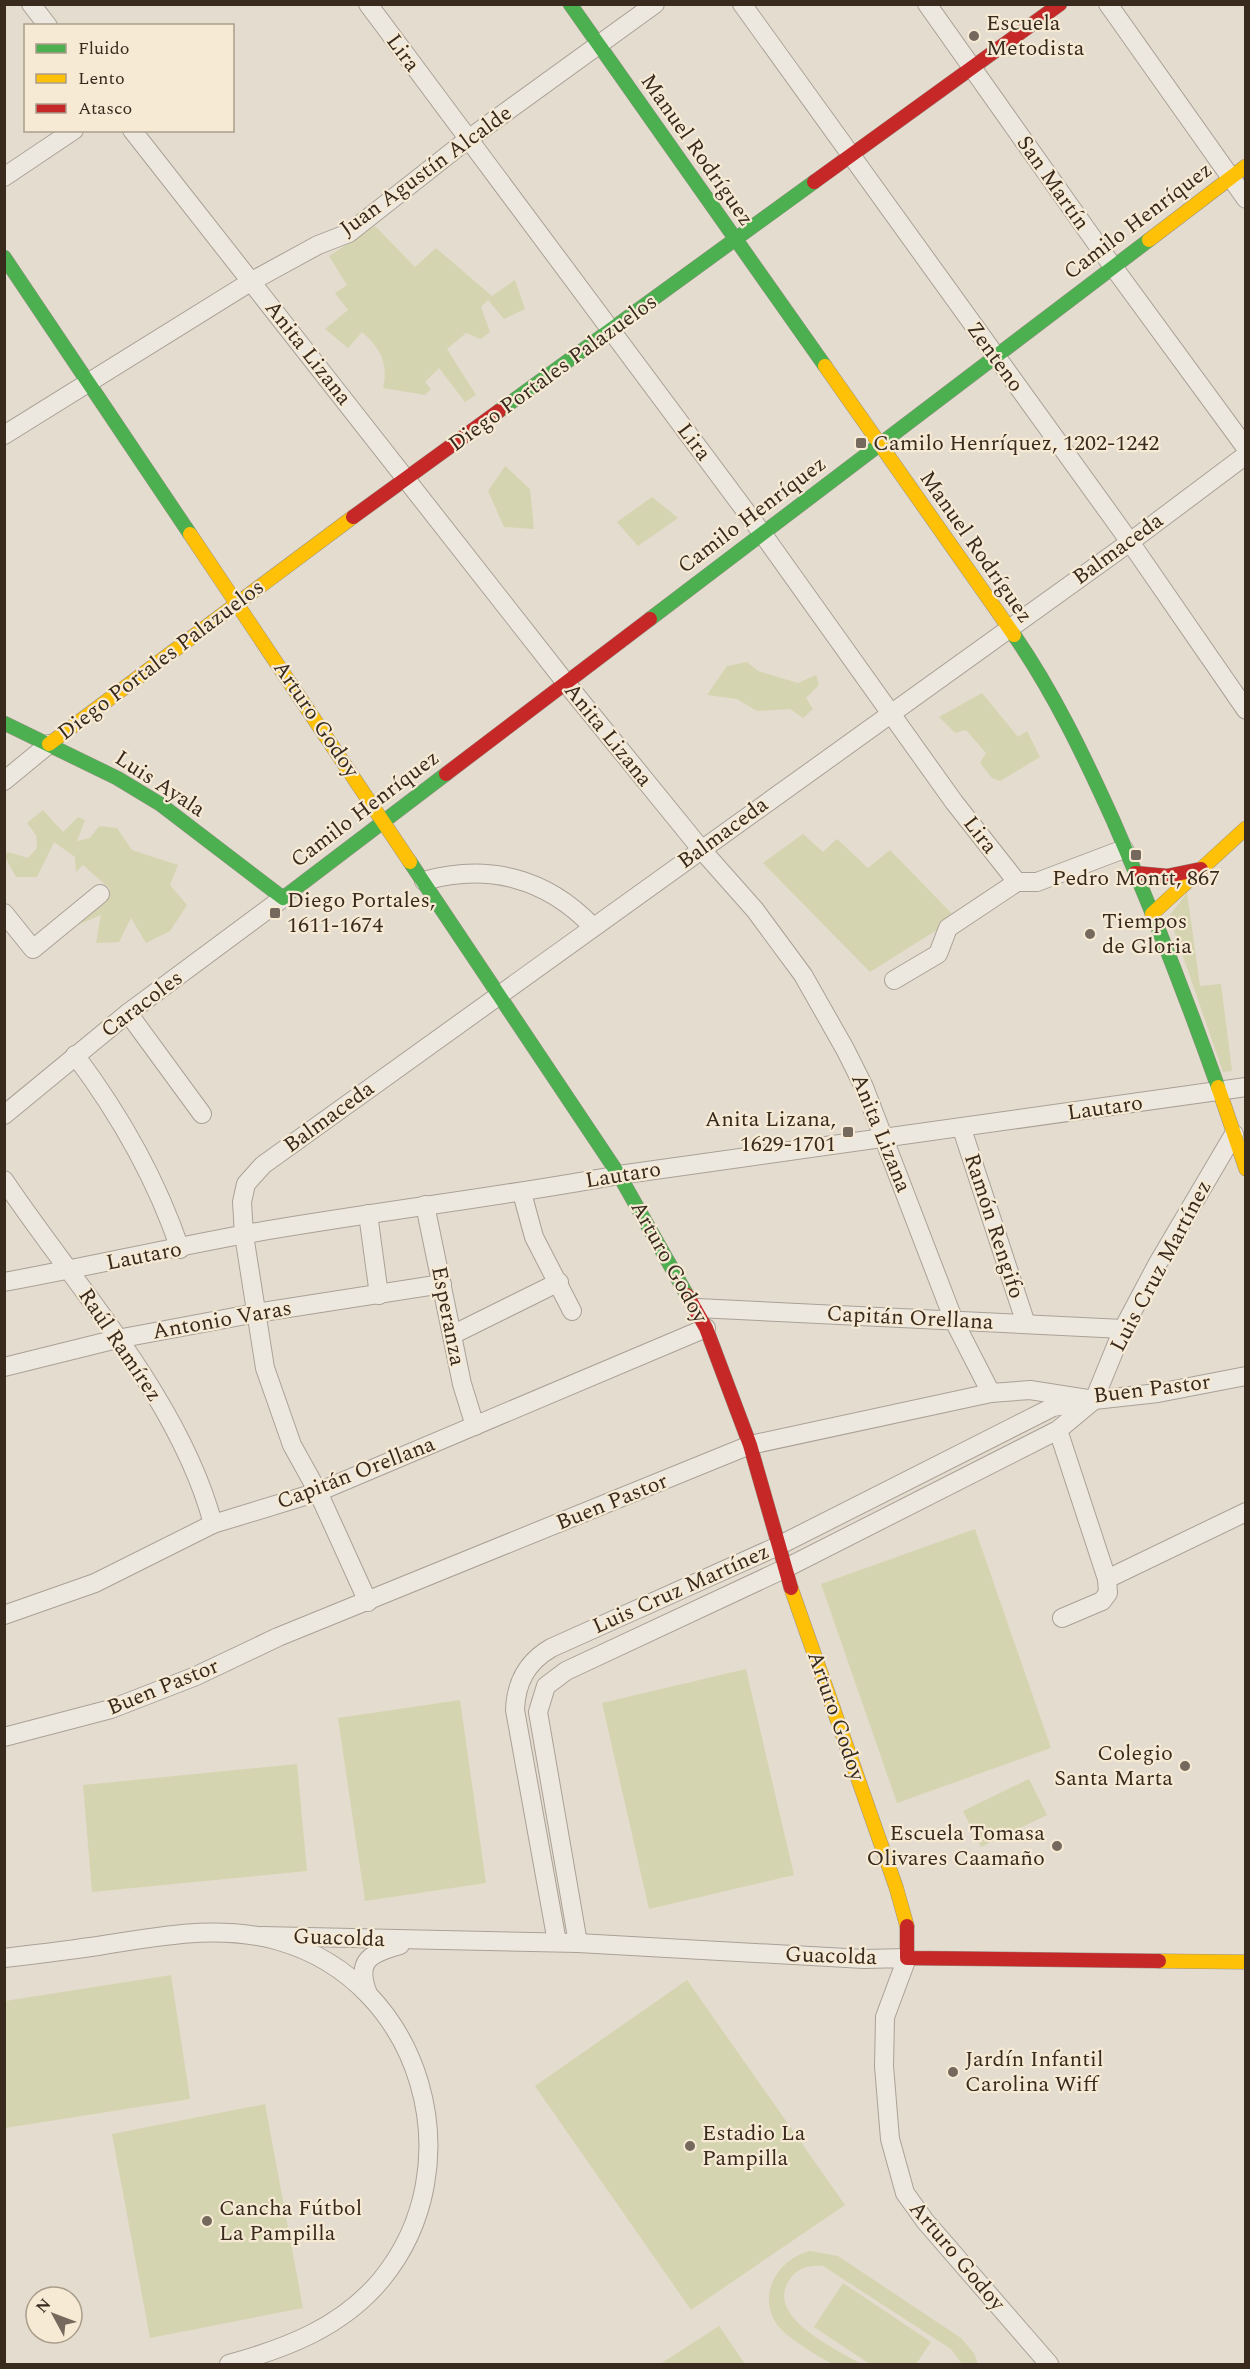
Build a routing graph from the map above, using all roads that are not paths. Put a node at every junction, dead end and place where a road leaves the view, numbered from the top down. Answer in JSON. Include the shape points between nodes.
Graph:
{"nodes":[{"id":1,"x":31,"y":4,"type":"edge"},
{"id":2,"x":368,"y":4,"type":"edge"},
{"id":3,"x":570,"y":4,"type":"edge"},
{"id":4,"x":655,"y":4,"type":"edge"},
{"id":5,"x":742,"y":4,"type":"edge"},
{"id":6,"x":927,"y":4,"type":"edge"},
{"id":7,"x":1060,"y":4,"type":"edge"},
{"id":8,"x":1108,"y":4,"type":"edge"},
{"id":9,"x":46,"y":24,"type":"edge"},
{"id":10,"x":599,"y":45,"type":"junction"},
{"id":11,"x":972,"y":69,"type":"junction"},
{"id":12,"x":71,"y":132,"type":"edge"},
{"id":13,"x":134,"y":132,"type":"edge"},
{"id":14,"x":467,"y":140,"type":"junction"},
{"id":15,"x":851,"y":158,"type":"junction"},
{"id":16,"x":1245,"y":166,"type":"edge"},
{"id":17,"x":4,"y":177,"type":"edge"},
{"id":18,"x":1230,"y":177,"type":"junction"},
{"id":19,"x":1245,"y":199,"type":"edge"},
{"id":20,"x":735,"y":242,"type":"junction"},
{"id":21,"x":4,"y":256,"type":"edge"},
{"id":22,"x":1113,"y":267,"type":"junction"},
{"id":23,"x":252,"y":281,"type":"junction"},
{"id":24,"x":611,"y":331,"type":"junction"},
{"id":25,"x":994,"y":357,"type":"junction"},
{"id":26,"x":90,"y":382,"type":"junction"},
{"id":27,"x":4,"y":435,"type":"edge"},
{"id":28,"x":878,"y":445,"type":"junction"},
{"id":29,"x":1245,"y":448,"type":"edge"},
{"id":30,"x":1245,"y":455,"type":"edge"},
{"id":31,"x":407,"y":479,"type":"junction"},
{"id":32,"x":762,"y":533,"type":"junction"},
{"id":33,"x":1130,"y":542,"type":"junction"},
{"id":34,"x":237,"y":602,"type":"junction"},
{"id":35,"x":1009,"y":629,"type":"junction"},
{"id":36,"x":566,"y":683,"type":"junction"},
{"id":37,"x":1245,"y":710,"type":"edge"},
{"id":38,"x":891,"y":712,"type":"junction"},
{"id":39,"x":4,"y":723,"type":"edge"},
{"id":40,"x":49,"y":744,"type":"junction"},
{"id":41,"x":4,"y":767,"type":"edge"},
{"id":42,"x":4,"y":781,"type":"edge"},
{"id":43,"x":384,"y":821,"type":"junction"},
{"id":44,"x":1242,"y":834,"type":"edge"},
{"id":45,"x":701,"y":849,"type":"junction"},
{"id":46,"x":1124,"y":849,"type":"junction"},
{"id":47,"x":1201,"y":869,"type":"junction"},
{"id":48,"x":1135,"y":873,"type":"junction"},
{"id":49,"x":424,"y":881,"type":"junction"},
{"id":50,"x":1017,"y":882,"type":"junction"},
{"id":51,"x":100,"y":894,"type":"dead end"},
{"id":52,"x":283,"y":898,"type":"junction"},
{"id":53,"x":4,"y":913,"type":"edge"},
{"id":54,"x":1152,"y":914,"type":"junction"},
{"id":55,"x":592,"y":926,"type":"junction"},
{"id":56,"x":894,"y":980,"type":"dead end"},
{"id":57,"x":498,"y":994,"type":"junction"},
{"id":58,"x":128,"y":1013,"type":"junction"},
{"id":59,"x":75,"y":1055,"type":"junction"},
{"id":60,"x":1245,"y":1087,"type":"edge"},
{"id":61,"x":1218,"y":1091,"type":"junction"},
{"id":62,"x":9,"y":1103,"type":"edge"},
{"id":63,"x":202,"y":1114,"type":"dead end"},
{"id":64,"x":962,"y":1129,"type":"junction"},
{"id":65,"x":1234,"y":1134,"type":"junction"},
{"id":66,"x":884,"y":1138,"type":"junction"},
{"id":67,"x":1245,"y":1169,"type":"edge"},
{"id":68,"x":619,"y":1175,"type":"junction"},
{"id":69,"x":4,"y":1180,"type":"edge"},
{"id":70,"x":522,"y":1193,"type":"junction"},
{"id":71,"x":425,"y":1205,"type":"junction"},
{"id":72,"x":368,"y":1214,"type":"junction"},
{"id":73,"x":244,"y":1235,"type":"junction"},
{"id":74,"x":180,"y":1249,"type":"junction"},
{"id":75,"x":70,"y":1270,"type":"junction"},
{"id":76,"x":4,"y":1282,"type":"edge"},
{"id":77,"x":559,"y":1282,"type":"junction"},
{"id":78,"x":442,"y":1284,"type":"junction"},
{"id":79,"x":379,"y":1295,"type":"junction"},
{"id":80,"x":697,"y":1308,"type":"junction"},
{"id":81,"x":572,"y":1311,"type":"dead end"},
{"id":82,"x":256,"y":1313,"type":"junction"},
{"id":83,"x":954,"y":1321,"type":"junction"},
{"id":84,"x":1026,"y":1324,"type":"junction"},
{"id":85,"x":706,"y":1328,"type":"junction"},
{"id":86,"x":1123,"y":1329,"type":"junction"},
{"id":87,"x":452,"y":1335,"type":"junction"},
{"id":88,"x":117,"y":1339,"type":"junction"},
{"id":89,"x":4,"y":1367,"type":"edge"},
{"id":90,"x":1245,"y":1376,"type":"edge"},
{"id":91,"x":991,"y":1393,"type":"junction"},
{"id":92,"x":1094,"y":1400,"type":"junction"},
{"id":93,"x":475,"y":1426,"type":"junction"},
{"id":94,"x":1058,"y":1430,"type":"junction"},
{"id":95,"x":750,"y":1445,"type":"junction"},
{"id":96,"x":318,"y":1492,"type":"junction"},
{"id":97,"x":1245,"y":1512,"type":"edge"},
{"id":98,"x":213,"y":1524,"type":"junction"},
{"id":99,"x":778,"y":1546,"type":"junction"},
{"id":100,"x":784,"y":1569,"type":"junction"},
{"id":101,"x":1107,"y":1579,"type":"junction"},
{"id":102,"x":368,"y":1602,"type":"junction"},
{"id":103,"x":4,"y":1616,"type":"edge"},
{"id":104,"x":1062,"y":1618,"type":"dead end"},
{"id":105,"x":4,"y":1737,"type":"edge"},
{"id":106,"x":262,"y":1936,"type":"junction"},
{"id":107,"x":416,"y":1941,"type":"junction"},
{"id":108,"x":556,"y":1942,"type":"junction"},
{"id":109,"x":578,"y":1943,"type":"junction"},
{"id":110,"x":4,"y":1958,"type":"edge"},
{"id":111,"x":907,"y":1958,"type":"junction"},
{"id":112,"x":1245,"y":1962,"type":"edge"},
{"id":113,"x":368,"y":1994,"type":"junction"},
{"id":114,"x":229,"y":2364,"type":"edge"},
{"id":115,"x":1049,"y":2364,"type":"edge"}],
"edges":[{"from":1,"to":9,"type":"street"},
{"from":2,"to":14,"type":"street","name":"Lira"},
{"from":3,"to":10,"type":"street","name":"Manuel Rodríguez"},
{"from":4,"to":10,"type":"street","name":"Juan Agustín Alcalde"},
{"from":5,"to":15,"type":"street","name":"Zenteno"},
{"from":6,"to":11,"type":"street","name":"San Martín"},
{"from":7,"to":11,"type":"street","name":"Diego Portales Palazuelos"},
{"from":8,"to":18,"type":"street"},
{"from":10,"to":14,"type":"street","name":"Juan Agustín Alcalde"},
{"from":10,"to":20,"type":"street","name":"Manuel Rodríguez"},
{"from":11,"to":15,"type":"street","name":"Diego Portales Palazuelos"},
{"from":11,"to":22,"type":"street","name":"San Martín"},
{"from":12,"to":17,"type":"street"},
{"from":13,"to":23,"type":"street","name":"Anita Lizana"},
{"from":14,"to":23,"type":"street","name":"Juan Agustín Alcalde","via":[[349,233]]},
{"from":14,"to":24,"type":"street","name":"Lira"},
{"from":15,"to":20,"type":"street","name":"Diego Portales Palazuelos"},
{"from":15,"to":25,"type":"street","name":"Zenteno"},
{"from":16,"to":18,"type":"street","name":"Camilo Henríquez"},
{"from":18,"to":19,"type":"street"},
{"from":18,"to":22,"type":"street","name":"Camilo Henríquez"},
{"from":20,"to":24,"type":"street","name":"Diego Portales Palazuelos"},
{"from":20,"to":28,"type":"street","name":"Manuel Rodríguez"},
{"from":21,"to":26,"type":"street","name":"Arturo Godoy"},
{"from":22,"to":25,"type":"street","name":"Camilo Henríquez"},
{"from":22,"to":29,"type":"street","name":"San Martín"},
{"from":23,"to":26,"type":"street","name":"Juan Agustín Alcalde"},
{"from":23,"to":31,"type":"street","name":"Anita Lizana"},
{"from":24,"to":31,"type":"street","name":"Diego Portales Palazuelos"},
{"from":24,"to":32,"type":"street","name":"Lira"},
{"from":25,"to":28,"type":"street","name":"Camilo Henríquez"},
{"from":25,"to":33,"type":"street","name":"Zenteno"},
{"from":26,"to":27,"type":"street","name":"Juan Agustín Alcalde"},
{"from":26,"to":34,"type":"street","name":"Arturo Godoy"},
{"from":28,"to":32,"type":"street","name":"Camilo Henríquez"},
{"from":28,"to":35,"type":"street","name":"Manuel Rodríguez"},
{"from":30,"to":33,"type":"street","name":"Balmaceda"},
{"from":31,"to":34,"type":"street","name":"Diego Portales Palazuelos"},
{"from":31,"to":36,"type":"street","name":"Anita Lizana"},
{"from":32,"to":36,"type":"street","name":"Camilo Henríquez"},
{"from":32,"to":38,"type":"street","name":"Lira"},
{"from":33,"to":35,"type":"street","name":"Balmaceda"},
{"from":33,"to":37,"type":"street","name":"Zenteno"},
{"from":34,"to":40,"type":"street","name":"Diego Portales Palazuelos"},
{"from":34,"to":43,"type":"street","name":"Arturo Godoy"},
{"from":35,"to":38,"type":"street","name":"Balmaceda"},
{"from":35,"to":46,"type":"street","name":"Manuel Rodríguez","via":[[1042,675],[1063,715]]},
{"from":36,"to":43,"type":"street","name":"Camilo Henríquez"},
{"from":36,"to":45,"type":"street","name":"Anita Lizana"},
{"from":38,"to":45,"type":"street","name":"Balmaceda"},
{"from":38,"to":50,"type":"street","name":"Lira"},
{"from":39,"to":40,"type":"street","name":"Luis Ayala"},
{"from":40,"to":41,"type":"street","name":"Diego Portales Palazuelos"},
{"from":40,"to":42,"type":"street","name":"Diego Portales Palazuelos"},
{"from":40,"to":52,"type":"street","name":"Luis Ayala","via":[[117,777],[160,804]]},
{"from":43,"to":49,"type":"street","name":"Arturo Godoy"},
{"from":43,"to":52,"type":"street","name":"Camilo Henríquez"},
{"from":44,"to":47,"type":"street"},
{"from":45,"to":55,"type":"street","name":"Balmaceda"},
{"from":45,"to":66,"type":"street","name":"Anita Lizana","via":[[755,910],[802,975],[845,1049]]},
{"from":46,"to":48,"type":"street","name":"Manuel Rodríguez"},
{"from":46,"to":50,"type":"street","via":[[1037,882]]},
{"from":47,"to":48,"type":"street","via":[[1167,876]]},
{"from":47,"to":54,"type":"street"},
{"from":48,"to":54,"type":"street","name":"Manuel Rodríguez"},
{"from":49,"to":55,"type":"street","via":[[484,873],[524,880],[561,899]]},
{"from":49,"to":57,"type":"street","name":"Arturo Godoy"},
{"from":50,"to":56,"type":"street","via":[[948,928],[938,954]]},
{"from":51,"to":53,"type":"street","via":[[33,949]]},
{"from":52,"to":58,"type":"street","name":"Caracoles"},
{"from":54,"to":61,"type":"street","name":"Manuel Rodríguez"},
{"from":55,"to":57,"type":"street","name":"Balmaceda"},
{"from":57,"to":68,"type":"street","name":"Arturo Godoy"},
{"from":57,"to":73,"type":"street","name":"Balmaceda","via":[[256,1170],[244,1193]]},
{"from":58,"to":59,"type":"street","name":"Caracoles"},
{"from":58,"to":63,"type":"street"},
{"from":59,"to":62,"type":"street","name":"Caracoles"},
{"from":59,"to":74,"type":"street","via":[[136,1146],[169,1215]]},
{"from":60,"to":61,"type":"street","name":"Lautaro"},
{"from":61,"to":64,"type":"street","name":"Lautaro"},
{"from":61,"to":65,"type":"street","name":"Manuel Rodríguez"},
{"from":64,"to":66,"type":"street","name":"Lautaro"},
{"from":64,"to":84,"type":"street","name":"Ramón Rengifo"},
{"from":65,"to":67,"type":"street","name":"Manuel Rodríguez"},
{"from":65,"to":86,"type":"street","name":"Luis Cruz Martínez"},
{"from":66,"to":68,"type":"street","name":"Lautaro"},
{"from":66,"to":83,"type":"street","name":"Anita Lizana"},
{"from":68,"to":70,"type":"street","name":"Lautaro"},
{"from":68,"to":80,"type":"street","name":"Arturo Godoy"},
{"from":69,"to":75,"type":"street","name":"Raúl Ramírez"},
{"from":70,"to":71,"type":"street","name":"Lautaro"},
{"from":70,"to":77,"type":"street","via":[[534,1237]]},
{"from":71,"to":72,"type":"street","name":"Lautaro"},
{"from":71,"to":78,"type":"street","name":"Esperanza"},
{"from":72,"to":73,"type":"street","name":"Lautaro"},
{"from":72,"to":79,"type":"street"},
{"from":73,"to":74,"type":"street","name":"Lautaro"},
{"from":73,"to":82,"type":"street","name":"Balmaceda"},
{"from":74,"to":75,"type":"street","name":"Lautaro"},
{"from":75,"to":76,"type":"street","name":"Lautaro"},
{"from":75,"to":88,"type":"street","name":"Raúl Ramírez"},
{"from":77,"to":81,"type":"street"},
{"from":77,"to":87,"type":"street"},
{"from":78,"to":79,"type":"street","name":"Antonio Varas"},
{"from":78,"to":87,"type":"street","name":"Esperanza"},
{"from":79,"to":82,"type":"street","name":"Antonio Varas"},
{"from":80,"to":83,"type":"street","name":"Capitán Orellana"},
{"from":80,"to":85,"type":"street","name":"Arturo Godoy"},
{"from":82,"to":88,"type":"street","name":"Antonio Varas"},
{"from":82,"to":96,"type":"street","name":"Balmaceda","via":[[266,1368],[282,1420]]},
{"from":83,"to":84,"type":"street","name":"Capitán Orellana"},
{"from":83,"to":91,"type":"street","name":"Anita Lizana"},
{"from":84,"to":86,"type":"street","name":"Capitán Orellana"},
{"from":85,"to":93,"type":"street","name":"Capitán Orellana"},
{"from":85,"to":95,"type":"street","name":"Arturo Godoy"},
{"from":86,"to":92,"type":"street","name":"Luis Cruz Martínez"},
{"from":87,"to":93,"type":"street","name":"Esperanza"},
{"from":88,"to":89,"type":"street","name":"Antonio Varas"},
{"from":88,"to":98,"type":"street","name":"Raúl Ramírez","via":[[192,1461]]},
{"from":90,"to":92,"type":"street","name":"Buen Pastor","via":[[1158,1393]]},
{"from":91,"to":92,"type":"street","name":"Buen Pastor","via":[[1030,1390]]},
{"from":91,"to":95,"type":"street","name":"Buen Pastor"},
{"from":92,"to":94,"type":"street","name":"Luis Cruz Martínez"},
{"from":92,"to":99,"type":"street","name":"Luis Cruz Martínez","via":[[1053,1407]]},
{"from":93,"to":96,"type":"street","name":"Capitán Orellana"},
{"from":94,"to":100,"type":"street","name":"Luis Cruz Martínez"},
{"from":94,"to":101,"type":"street"},
{"from":95,"to":99,"type":"street","name":"Arturo Godoy"},
{"from":95,"to":102,"type":"street","name":"Buen Pastor"},
{"from":96,"to":98,"type":"street","name":"Capitán Orellana"},
{"from":96,"to":102,"type":"street","name":"Balmaceda"},
{"from":97,"to":101,"type":"street"},
{"from":98,"to":103,"type":"street","name":"Capitán Orellana","via":[[95,1583]]},
{"from":99,"to":100,"type":"street","name":"Arturo Godoy"},
{"from":99,"to":108,"type":"street","name":"Luis Cruz Martínez","via":[[551,1648],[526,1669],[517,1689],[515,1710]]},
{"from":100,"to":109,"type":"street","name":"Luis Cruz Martínez","via":[[566,1671],[552,1680],[542,1694],[538,1712]]},
{"from":100,"to":111,"type":"street","name":"Arturo Godoy","via":[[896,1887],[907,1926]]},
{"from":101,"to":104,"type":"street","via":[[1108,1593],[1101,1601]]},
{"from":102,"to":105,"type":"street","name":"Buen Pastor","via":[[111,1709]]},
{"from":106,"to":107,"type":"street","name":"Guacolda"},
{"from":106,"to":110,"type":"street","via":[[181,1933]]},
{"from":106,"to":113,"type":"street","via":[[319,1957]]},
{"from":107,"to":108,"type":"street","name":"Guacolda"},
{"from":107,"to":113,"type":"street","name":"Guacolda","via":[[371,1956],[361,1977]]},
{"from":108,"to":109,"type":"street","name":"Guacolda"},
{"from":109,"to":111,"type":"street","name":"Guacolda"},
{"from":111,"to":112,"type":"street","name":"Guacolda"},
{"from":111,"to":115,"type":"street","name":"Arturo Godoy","via":[[885,2017],[884,2066],[890,2139],[905,2193]]},
{"from":113,"to":114,"type":"street","via":[[403,2041],[424,2096],[429,2160],[414,2223],[381,2279],[351,2310],[315,2334]]}]}
